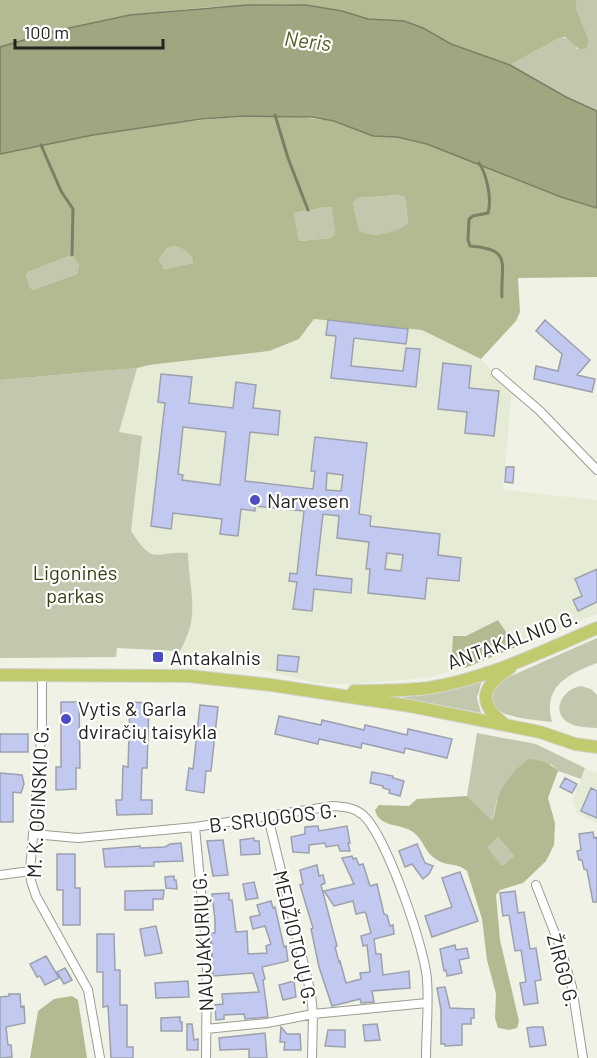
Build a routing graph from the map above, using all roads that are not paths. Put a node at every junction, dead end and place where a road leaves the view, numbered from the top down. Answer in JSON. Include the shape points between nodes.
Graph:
{"nodes":[{"id":1,"x":496,"y":373,"type":"dead end"},
{"id":2,"x":597,"y":470,"type":"edge"},
{"id":3,"x":597,"y":628,"type":"edge"},
{"id":4,"x":521,"y":661,"type":"junction"},
{"id":5,"x":42,"y":674,"type":"junction"},
{"id":6,"x":0,"y":675,"type":"edge"},
{"id":7,"x":296,"y":688,"type":"junction"},
{"id":8,"x":507,"y":726,"type":"junction"},
{"id":9,"x":574,"y":744,"type":"junction"},
{"id":10,"x":597,"y":747,"type":"edge"},
{"id":11,"x":597,"y":756,"type":"edge"},
{"id":12,"x":268,"y":817,"type":"junction"},
{"id":13,"x":195,"y":827,"type":"junction"},
{"id":14,"x":33,"y":834,"type":"junction"},
{"id":15,"x":30,"y":871,"type":"junction"},
{"id":16,"x":0,"y":875,"type":"edge"},
{"id":17,"x":536,"y":885,"type":"dead end"},
{"id":18,"x":427,"y":1003,"type":"junction"},
{"id":19,"x":314,"y":1014,"type":"junction"},
{"id":20,"x":206,"y":1029,"type":"junction"},
{"id":21,"x":100,"y":1058,"type":"edge"},
{"id":22,"x":206,"y":1058,"type":"edge"},
{"id":23,"x":312,"y":1058,"type":"edge"},
{"id":24,"x":426,"y":1058,"type":"edge"},
{"id":25,"x":584,"y":1058,"type":"edge"}],
"edges":[{"from":1,"to":2,"type":"street","via":[[540,411]]},
{"from":3,"to":4,"type":"main road","name":"ANTAKALNIO G."},
{"from":4,"to":7,"type":"main road","name":"ANTAKALNIO G.","via":[[428,688]]},
{"from":4,"to":8,"type":"main road","via":[[496,679],[486,693],[490,711]]},
{"from":5,"to":6,"type":"main road","name":"ANTAKALNIO G."},
{"from":5,"to":7,"type":"main road","name":"ANTAKALNIO G.","via":[[189,676]]},
{"from":5,"to":14,"type":"street","name":"M. K. OGINSKIO G."},
{"from":7,"to":8,"type":"main road","name":"ANTAKALNIO G."},
{"from":8,"to":9,"type":"main road","name":"ANTAKALNIO G."},
{"from":9,"to":10,"type":"main road","name":"ANTAKALNIO G."},
{"from":9,"to":11,"type":"main road"},
{"from":12,"to":13,"type":"street","name":"B. SRUOGOS G."},
{"from":12,"to":18,"type":"street","name":"B. SRUOGOS G.","via":[[333,806],[355,810],[369,821],[385,850],[421,946]]},
{"from":12,"to":19,"type":"street","name":"MEDŽIOTOJŲ G.","via":[[306,965]]},
{"from":13,"to":14,"type":"street","name":"B. SRUOGOS G.","via":[[78,838]]},
{"from":13,"to":20,"type":"street","name":"NAUJAKURIŲ G.","via":[[207,955]]},
{"from":14,"to":15,"type":"street","name":"M. K. OGINSKIO G."},
{"from":15,"to":16,"type":"street"},
{"from":15,"to":21,"type":"street","name":"M. K. OGINSKIO G.","via":[[36,896],[88,990]]},
{"from":17,"to":25,"type":"street","name":"ŽIRGO G.","via":[[572,987]]},
{"from":18,"to":19,"type":"street"},
{"from":18,"to":24,"type":"street","name":"B. SRUOGOS G."},
{"from":19,"to":20,"type":"street"},
{"from":19,"to":23,"type":"street","name":"MEDŽIOTOJŲ G."},
{"from":20,"to":22,"type":"street","name":"NAUJAKURIŲ G."}]}
